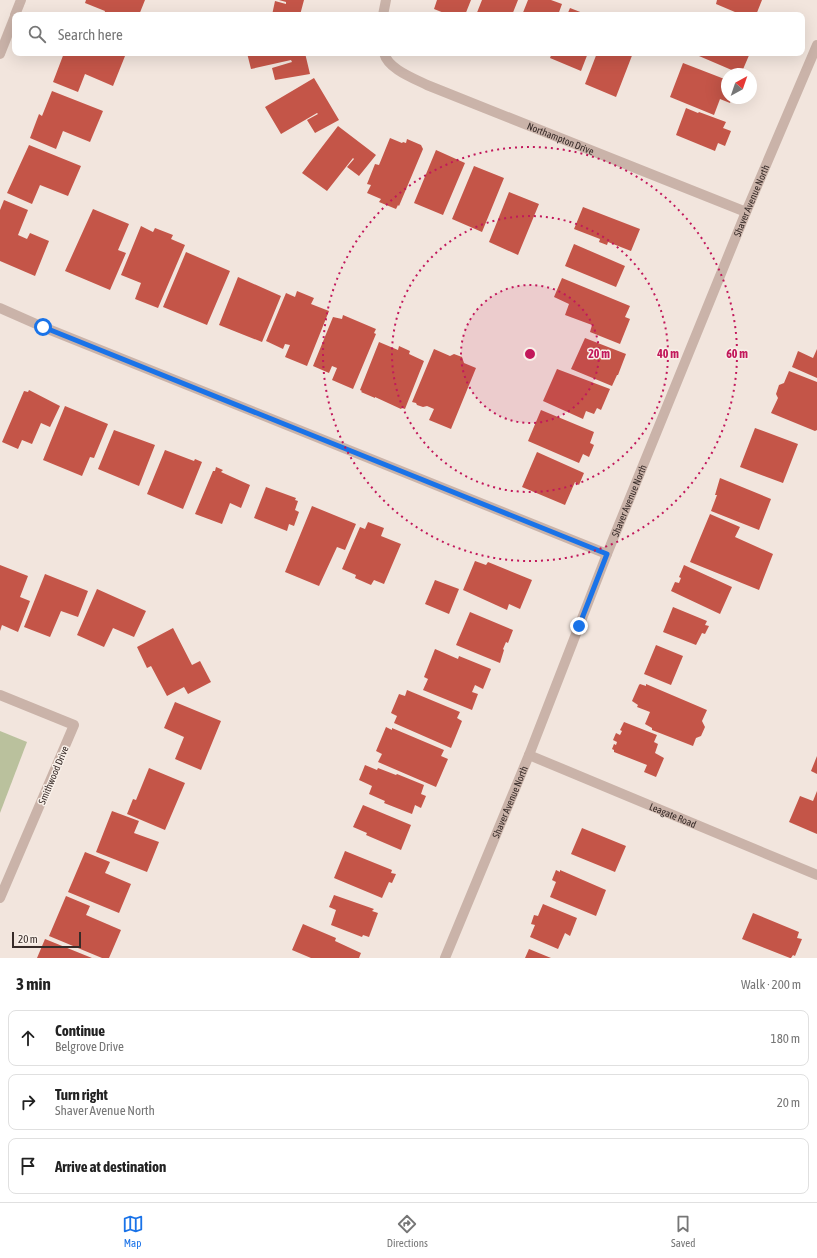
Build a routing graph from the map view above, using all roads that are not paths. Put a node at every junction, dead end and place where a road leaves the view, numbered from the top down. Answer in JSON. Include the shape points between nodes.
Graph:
{"nodes":[{"id":1,"x":21,"y":0,"type":"edge"},
{"id":2,"x":386,"y":0,"type":"edge"},
{"id":3,"x":16,"y":12,"type":"edge"},
{"id":4,"x":384,"y":12,"type":"edge"},
{"id":5,"x":12,"y":23,"type":"edge"},
{"id":6,"x":817,"y":45,"type":"edge"},
{"id":7,"x":0,"y":54,"type":"edge"},
{"id":8,"x":385,"y":56,"type":"edge"},
{"id":9,"x":746,"y":212,"type":"junction"},
{"id":10,"x":0,"y":308,"type":"edge"},
{"id":11,"x":607,"y":554,"type":"junction"},
{"id":12,"x":0,"y":695,"type":"edge"},
{"id":13,"x":529,"y":755,"type":"junction"},
{"id":14,"x":817,"y":875,"type":"edge"},
{"id":15,"x":0,"y":898,"type":"edge"},
{"id":16,"x":445,"y":958,"type":"edge"}],
"edges":[{"from":1,"to":3,"type":"street"},
{"from":2,"to":4,"type":"street"},
{"from":5,"to":7,"type":"street"},
{"from":6,"to":9,"type":"street","name":"Shaver Avenue North"},
{"from":8,"to":9,"type":"street","name":"Northampton Drive","via":[[401,72],[427,85]]},
{"from":9,"to":11,"type":"street","name":"Shaver Avenue North"},
{"from":10,"to":11,"type":"street"},
{"from":11,"to":13,"type":"street","name":"Shaver Avenue North"},
{"from":12,"to":15,"type":"street","name":"Smithwood Drive","via":[[74,725]]},
{"from":13,"to":14,"type":"street","name":"Leagate Road"},
{"from":13,"to":16,"type":"street","name":"Shaver Avenue North"}]}
